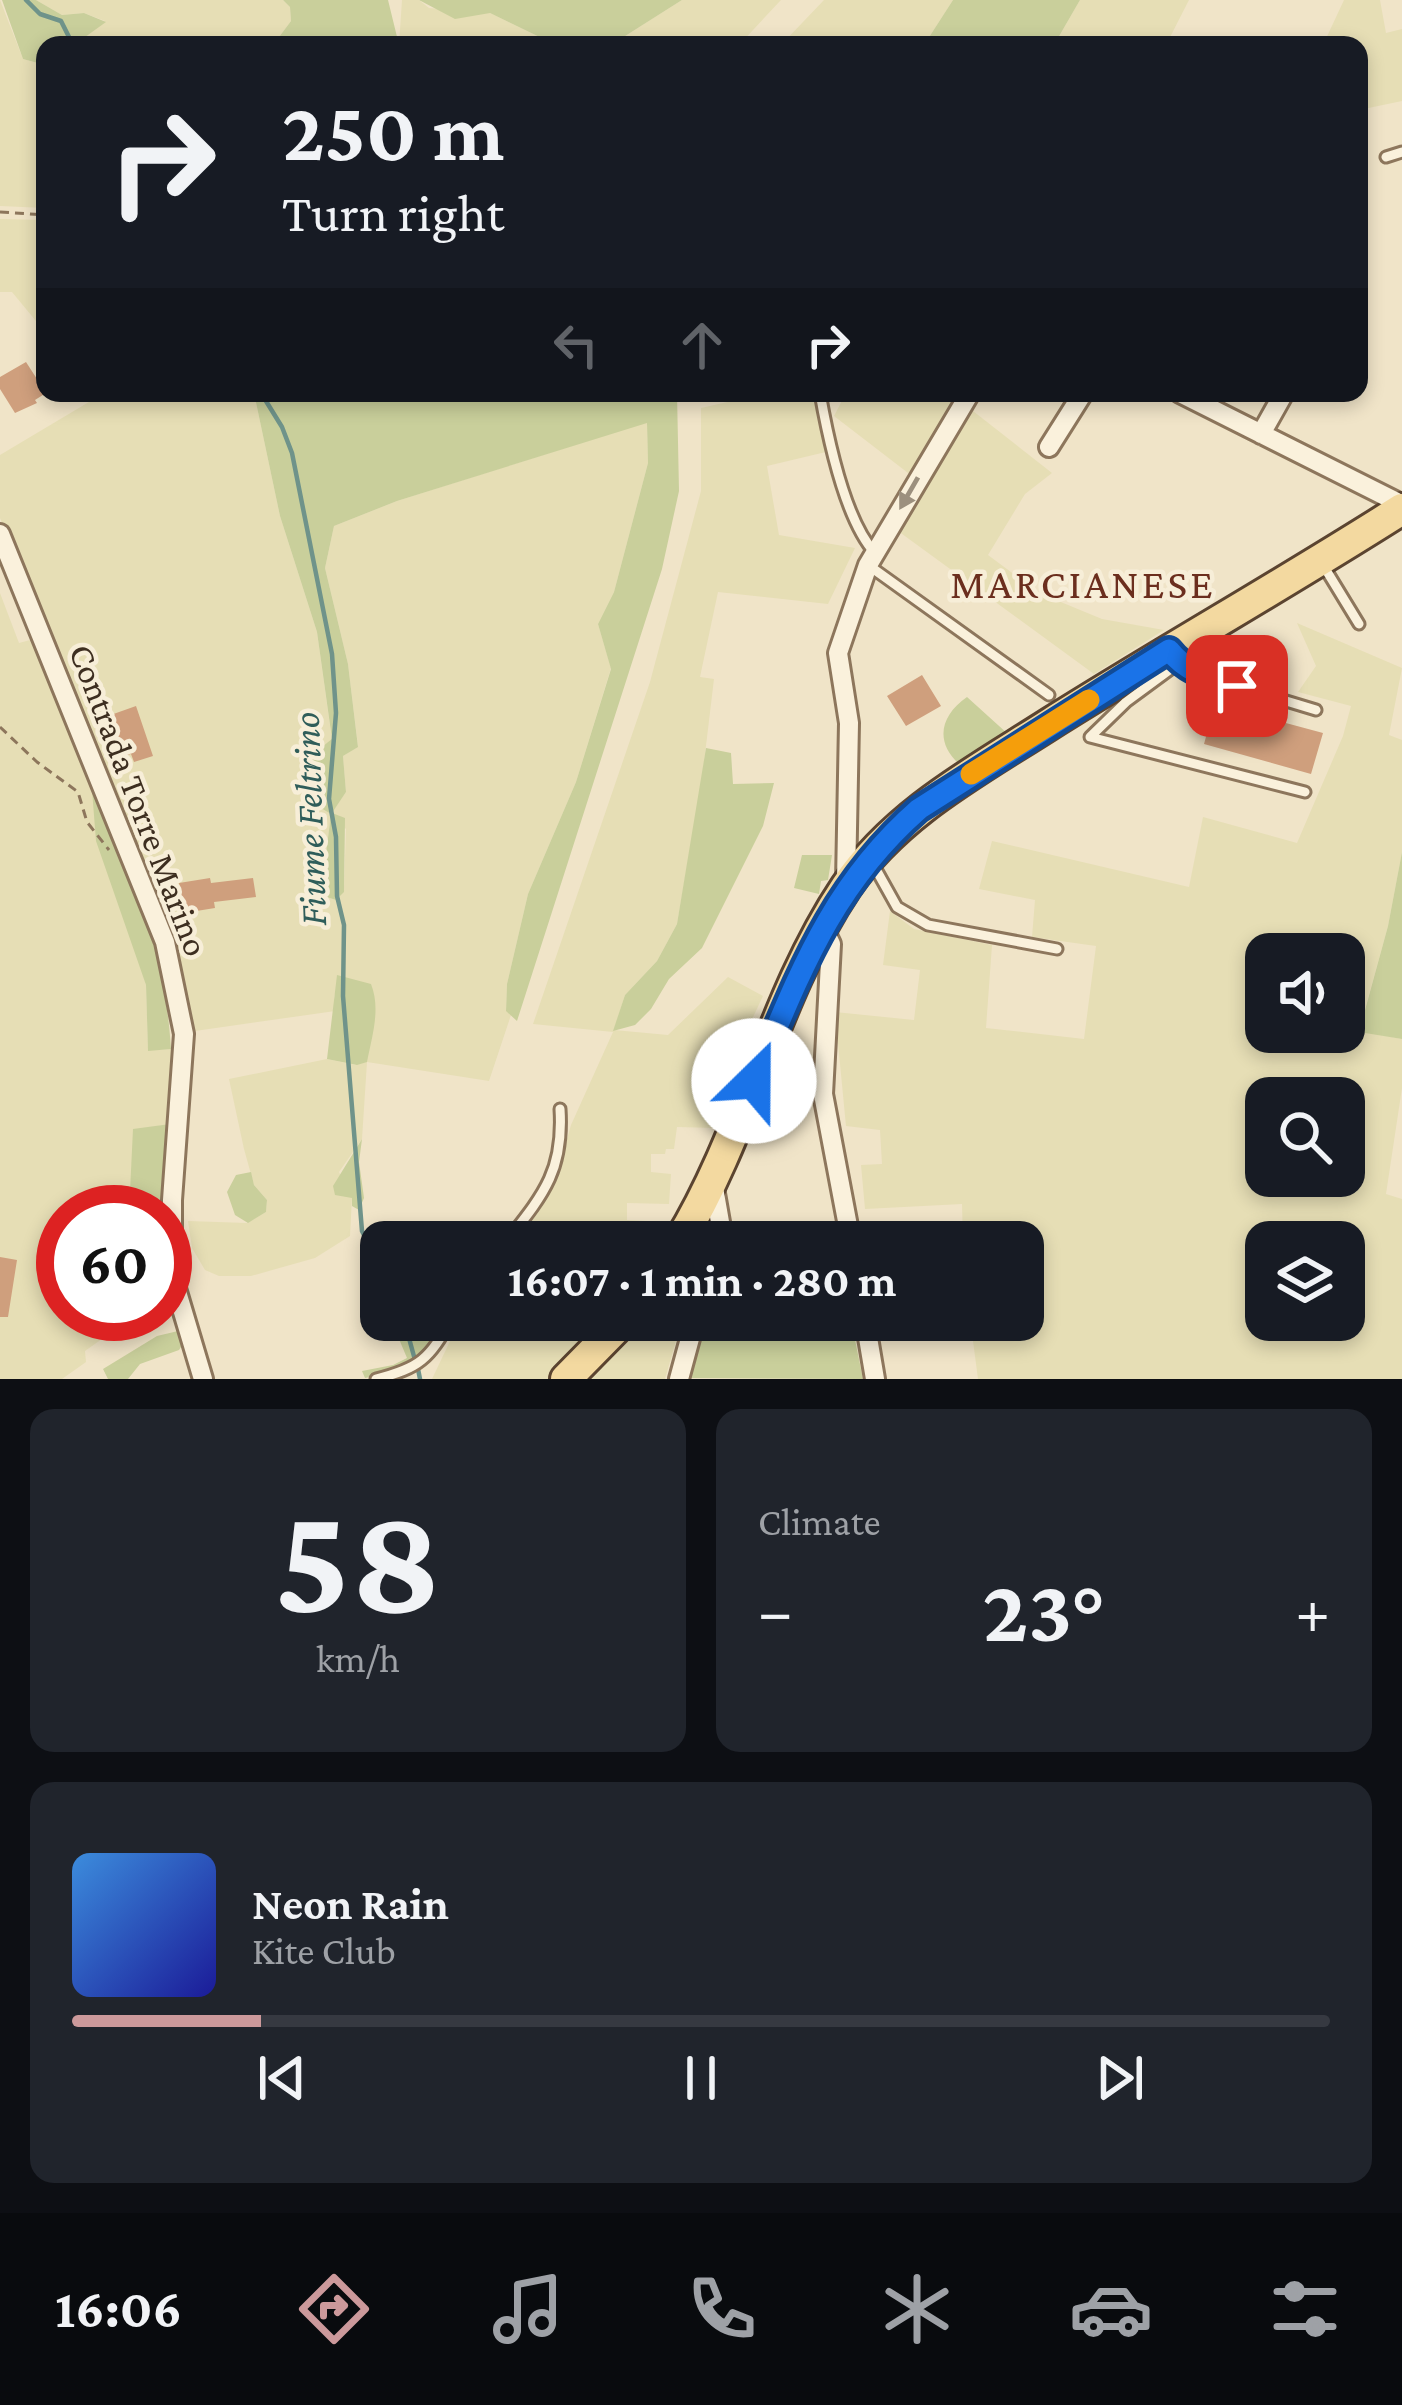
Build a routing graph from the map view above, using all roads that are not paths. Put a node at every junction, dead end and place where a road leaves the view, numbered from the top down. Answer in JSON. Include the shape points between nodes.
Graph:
{"nodes":[{"id":1,"x":1402,"y":152,"type":"edge"},
{"id":2,"x":1386,"y":158,"type":"dead end"},
{"id":3,"x":822,"y":402,"type":"edge"},
{"id":4,"x":965,"y":402,"type":"edge"},
{"id":5,"x":1077,"y":402,"type":"edge"},
{"id":6,"x":1198,"y":402,"type":"edge"},
{"id":7,"x":1279,"y":402,"type":"edge"},
{"id":8,"x":1262,"y":434,"type":"junction"},
{"id":9,"x":1049,"y":447,"type":"dead end"},
{"id":10,"x":1401,"y":510,"type":"edge"},
{"id":11,"x":0,"y":534,"type":"edge"},
{"id":12,"x":871,"y":559,"type":"junction"},
{"id":13,"x":1320,"y":560,"type":"junction"},
{"id":14,"x":1360,"y":624,"type":"dead end"},
{"id":15,"x":1174,"y":657,"type":"junction"},
{"id":16,"x":1049,"y":695,"type":"dead end"},
{"id":17,"x":1316,"y":710,"type":"dead end"},
{"id":18,"x":1306,"y":792,"type":"dead end"},
{"id":19,"x":868,"y":858,"type":"junction"},
{"id":20,"x":845,"y":888,"type":"junction"},
{"id":21,"x":823,"y":927,"type":"junction"},
{"id":22,"x":1058,"y":949,"type":"dead end"},
{"id":23,"x":560,"y":1109,"type":"dead end"},
{"id":24,"x":711,"y":1178,"type":"junction"},
{"id":25,"x":523,"y":1221,"type":"edge"},
{"id":26,"x":690,"y":1221,"type":"edge"},
{"id":27,"x":720,"y":1221,"type":"edge"},
{"id":28,"x":847,"y":1221,"type":"edge"},
{"id":29,"x":438,"y":1341,"type":"edge"},
{"id":30,"x":603,"y":1341,"type":"edge"},
{"id":31,"x":689,"y":1341,"type":"edge"},
{"id":32,"x":869,"y":1341,"type":"edge"},
{"id":33,"x":202,"y":1371,"type":"edge"},
{"id":34,"x":376,"y":1379,"type":"edge"},
{"id":35,"x":566,"y":1379,"type":"edge"},
{"id":36,"x":679,"y":1379,"type":"edge"},
{"id":37,"x":875,"y":1379,"type":"edge"}],
"edges":[{"from":1,"to":2,"type":"lane"},
{"from":3,"to":12,"type":"lane"},
{"from":4,"to":12,"type":"street","one_way":true},
{"from":5,"to":9,"type":"street"},
{"from":6,"to":8,"type":"street"},
{"from":7,"to":8,"type":"street"},
{"from":8,"to":10,"type":"street"},
{"from":10,"to":13,"type":"main road"},
{"from":11,"to":33,"type":"street","name":"Contrada Torre Marino","via":[[165,942],[184,1034],[172,1275]]},
{"from":12,"to":16,"type":"lane"},
{"from":12,"to":20,"type":"street","via":[[838,652],[849,724]]},
{"from":13,"to":14,"type":"lane"},
{"from":13,"to":15,"type":"main road"},
{"from":15,"to":17,"type":"lane","via":[[1197,674]]},
{"from":15,"to":18,"type":"lane","via":[[1090,736]]},
{"from":15,"to":19,"type":"main road","via":[[919,809]]},
{"from":19,"to":20,"type":"main road"},
{"from":19,"to":22,"type":"lane","via":[[897,907],[928,925]]},
{"from":20,"to":21,"type":"main road"},
{"from":21,"to":24,"type":"main road"},
{"from":21,"to":28,"type":"street","via":[[831,944],[823,1094]]},
{"from":23,"to":25,"type":"lane","via":[[559,1158]]},
{"from":24,"to":26,"type":"main road"},
{"from":24,"to":27,"type":"street"},
{"from":29,"to":34,"type":"lane","via":[[410,1370]]},
{"from":30,"to":35,"type":"main road"},
{"from":31,"to":36,"type":"street"},
{"from":32,"to":37,"type":"street"}]}
